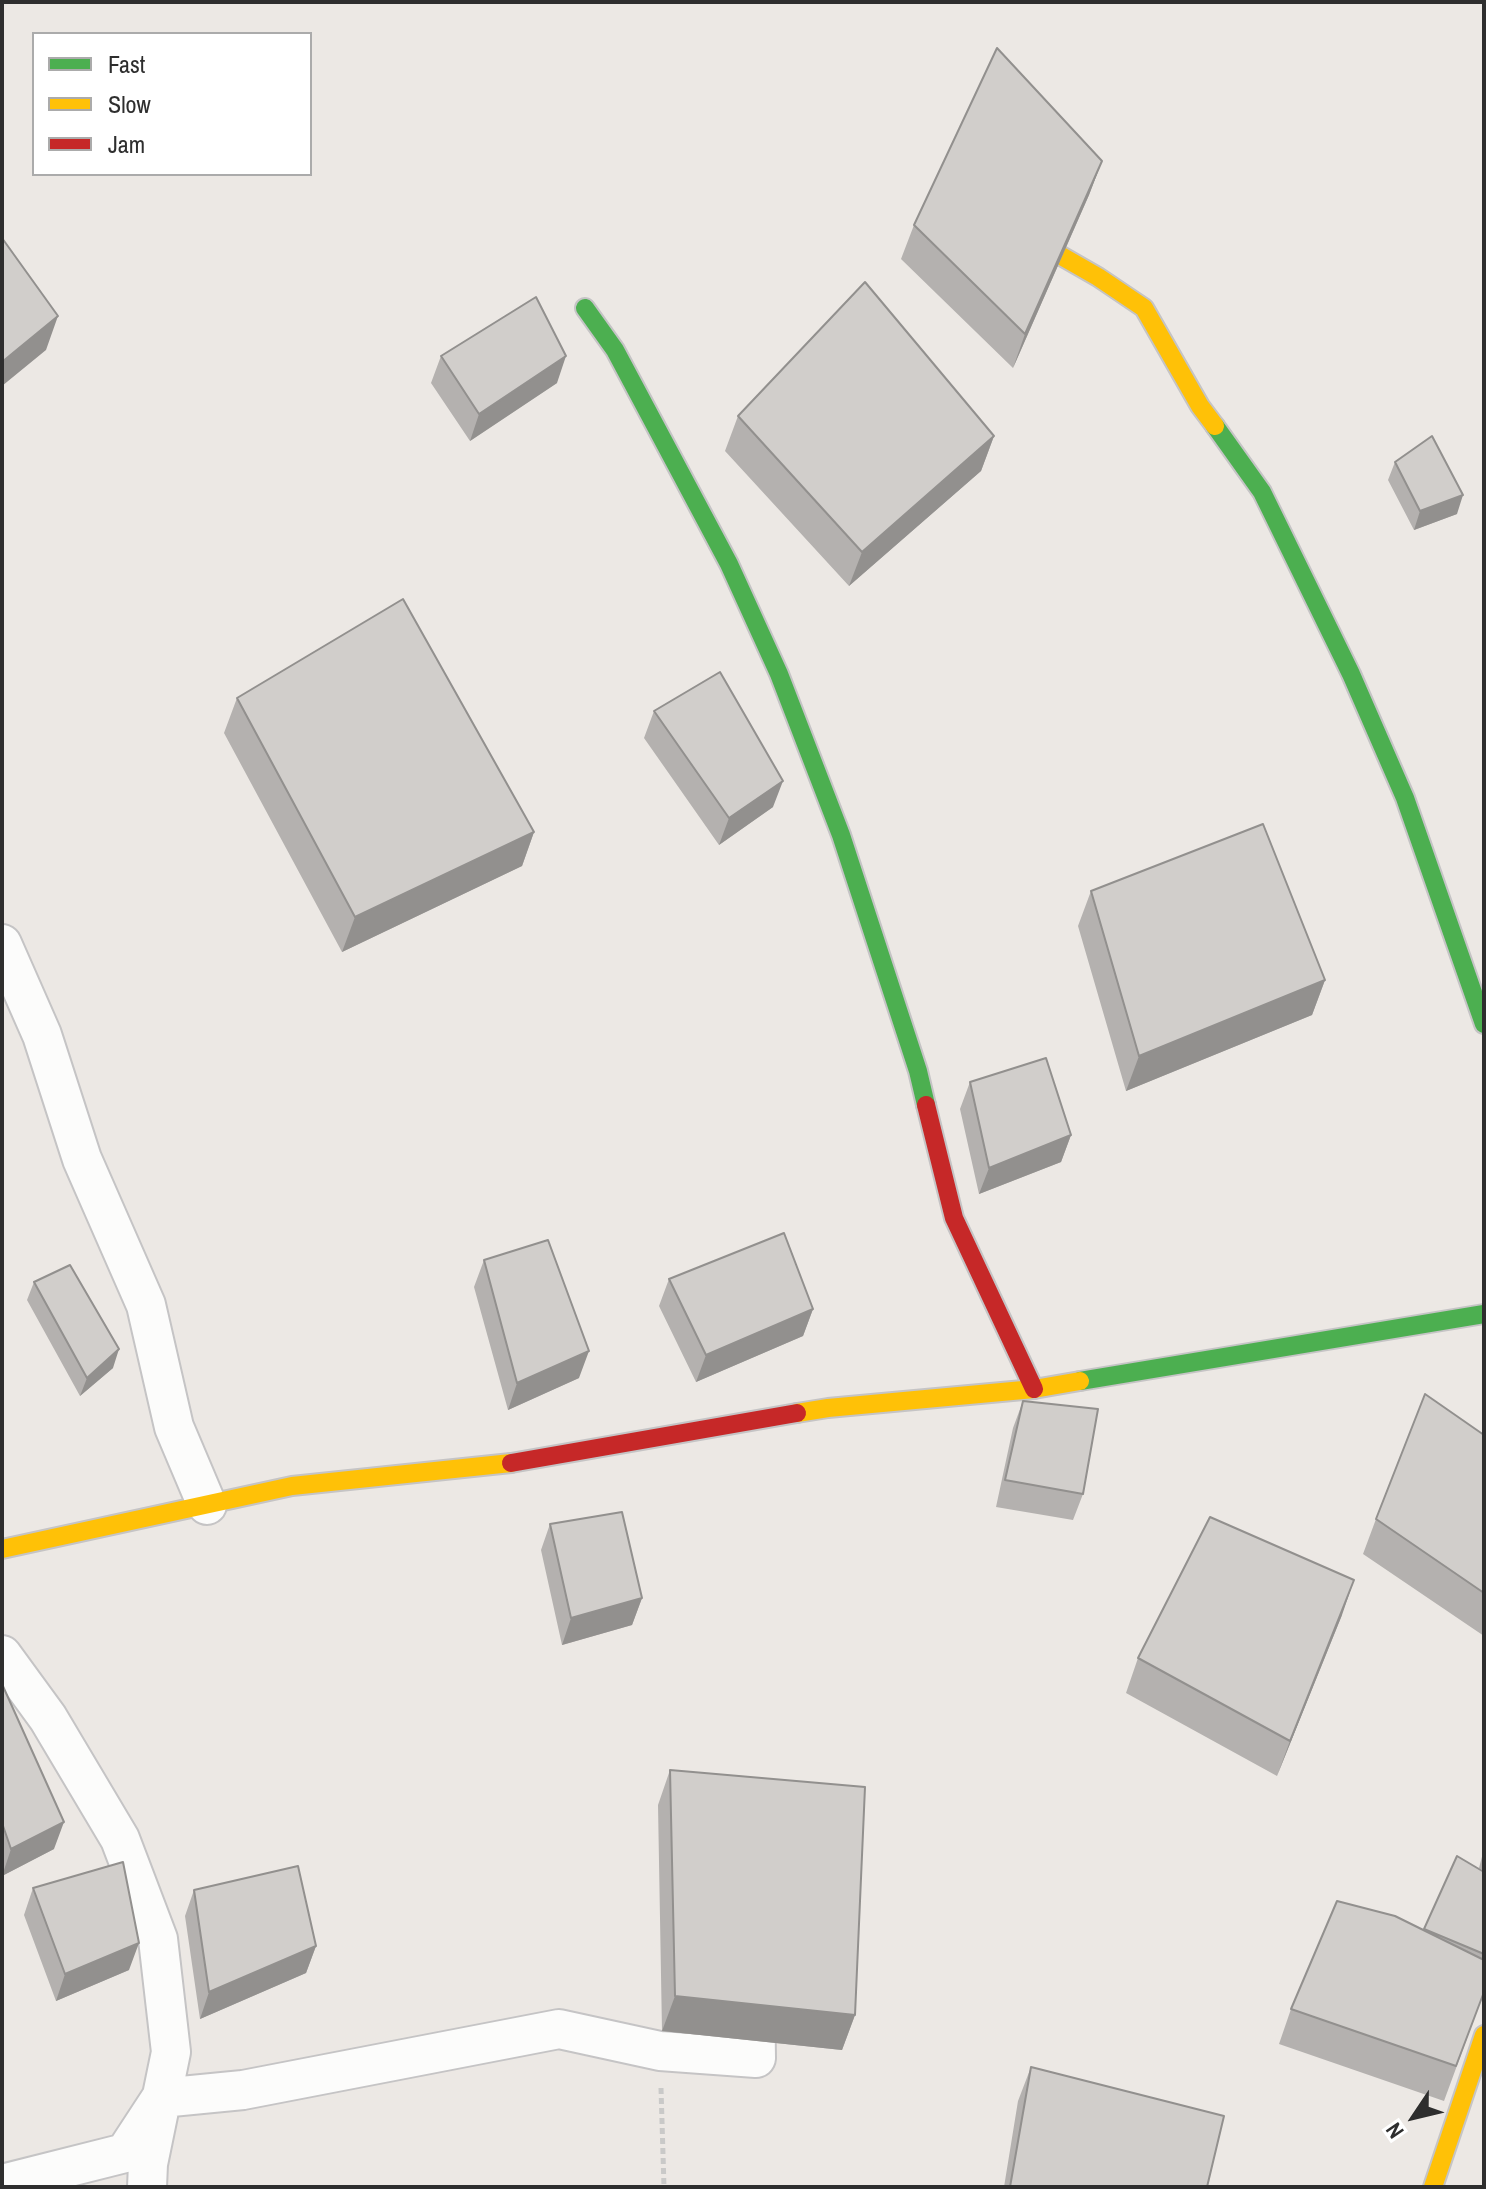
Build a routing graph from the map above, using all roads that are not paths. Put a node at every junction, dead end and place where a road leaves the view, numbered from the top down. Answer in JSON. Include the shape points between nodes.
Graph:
{"nodes":[{"id":1,"x":1023,"y":234,"type":"edge"},
{"id":2,"x":585,"y":308,"type":"dead end"},
{"id":3,"x":2,"y":944,"type":"edge"},
{"id":4,"x":1484,"y":1024,"type":"edge"},
{"id":5,"x":1484,"y":1314,"type":"edge"},
{"id":6,"x":1034,"y":1389,"type":"junction"},
{"id":7,"x":207,"y":1505,"type":"junction"},
{"id":8,"x":2,"y":1549,"type":"edge"},
{"id":9,"x":2,"y":1655,"type":"edge"},
{"id":10,"x":755,"y":1955,"type":"edge"},
{"id":11,"x":1484,"y":2035,"type":"edge"},
{"id":12,"x":161,"y":2098,"type":"junction"},
{"id":13,"x":2,"y":2184,"type":"edge"},
{"id":14,"x":147,"y":2187,"type":"edge"},
{"id":15,"x":1433,"y":2187,"type":"edge"}],
"edges":[{"from":1,"to":4,"type":"street","via":[[1144,308],[1200,406],[1262,492],[1405,798]]},
{"from":2,"to":6,"type":"street","via":[[615,350],[694,496],[779,674],[841,835],[918,1071],[954,1218]]},
{"from":3,"to":7,"type":"street","via":[[42,1035],[82,1159],[146,1305],[174,1427]]},
{"from":5,"to":6,"type":"street"},
{"from":6,"to":7,"type":"street","via":[[828,1408],[517,1462],[292,1486]]},
{"from":7,"to":8,"type":"street"},
{"from":9,"to":12,"type":"street","via":[[48,1718],[120,1839],[158,1939],[171,2052]]},
{"from":10,"to":12,"type":"street","via":[[756,2058],[660,2051],[559,2029],[243,2090]]},
{"from":11,"to":15,"type":"street"},
{"from":12,"to":13,"type":"street","via":[[125,2153]]},
{"from":12,"to":14,"type":"street"}]}
